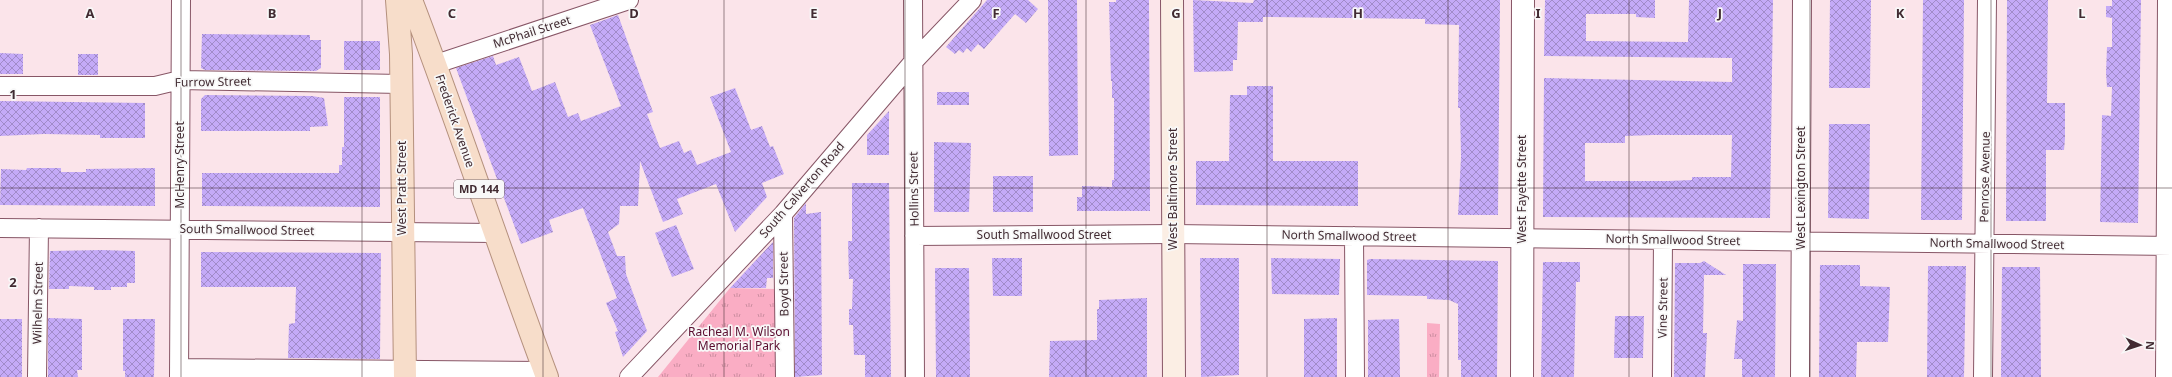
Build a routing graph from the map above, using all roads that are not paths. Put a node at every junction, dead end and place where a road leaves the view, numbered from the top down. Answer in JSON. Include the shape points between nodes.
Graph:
{"nodes":[{"id":1,"x":181,"y":0,"type":"edge"},
{"id":2,"x":397,"y":0,"type":"edge"},
{"id":3,"x":411,"y":0,"type":"edge"},
{"id":4,"x":629,"y":0,"type":"edge"},
{"id":5,"x":972,"y":0,"type":"edge"},
{"id":6,"x":1172,"y":0,"type":"edge"},
{"id":7,"x":1523,"y":0,"type":"edge"},
{"id":8,"x":1802,"y":0,"type":"edge"},
{"id":9,"x":1987,"y":0,"type":"edge"},
{"id":10,"x":2167,"y":0,"type":"edge"},
{"id":11,"x":912,"y":2,"type":"edge"},
{"id":12,"x":913,"y":62,"type":"junction"},
{"id":13,"x":436,"y":64,"type":"junction"},
{"id":14,"x":180,"y":80,"type":"junction"},
{"id":15,"x":401,"y":84,"type":"junction"},
{"id":16,"x":0,"y":86,"type":"edge"},
{"id":17,"x":783,"y":214,"type":"junction"},
{"id":18,"x":0,"y":228,"type":"edge"},
{"id":19,"x":39,"y":228,"type":"junction"},
{"id":20,"x":180,"y":230,"type":"junction"},
{"id":21,"x":402,"y":232,"type":"junction"},
{"id":22,"x":494,"y":233,"type":"junction"},
{"id":23,"x":1173,"y":234,"type":"junction"},
{"id":24,"x":914,"y":236,"type":"junction"},
{"id":25,"x":1354,"y":236,"type":"junction"},
{"id":26,"x":1522,"y":238,"type":"junction"},
{"id":27,"x":1664,"y":240,"type":"junction"},
{"id":28,"x":1800,"y":242,"type":"junction"},
{"id":29,"x":1985,"y":244,"type":"junction"},
{"id":30,"x":2169,"y":246,"type":"edge"},
{"id":31,"x":179,"y":373,"type":"edge"},
{"id":32,"x":405,"y":374,"type":"edge"},
{"id":33,"x":546,"y":374,"type":"edge"},
{"id":34,"x":37,"y":377,"type":"edge"},
{"id":35,"x":629,"y":377,"type":"edge"},
{"id":36,"x":785,"y":377,"type":"edge"},
{"id":37,"x":915,"y":377,"type":"edge"},
{"id":38,"x":1174,"y":377,"type":"edge"},
{"id":39,"x":1355,"y":377,"type":"edge"},
{"id":40,"x":1522,"y":377,"type":"edge"},
{"id":41,"x":1662,"y":377,"type":"edge"},
{"id":42,"x":1800,"y":377,"type":"edge"},
{"id":43,"x":1983,"y":377,"type":"edge"},
{"id":44,"x":2165,"y":377,"type":"edge"}],
"edges":[{"from":1,"to":14,"type":"street","name":"McHenry Street"},
{"from":2,"to":15,"type":"main road","name":"West Pratt Street"},
{"from":3,"to":13,"type":"main road","name":"Frederick Avenue","number":"MD 144"},
{"from":4,"to":13,"type":"street","name":"McPhail Street"},
{"from":5,"to":12,"type":"street","name":"South Calverton Road"},
{"from":6,"to":23,"type":"main road","name":"West Baltimore Street"},
{"from":7,"to":26,"type":"street","name":"West Fayette Street"},
{"from":8,"to":28,"type":"street","name":"West Lexington Street"},
{"from":9,"to":29,"type":"street","name":"Penrose Avenue"},
{"from":10,"to":30,"type":"street"},
{"from":11,"to":12,"type":"street","name":"Hollins Street"},
{"from":12,"to":17,"type":"street","name":"South Calverton Road"},
{"from":12,"to":24,"type":"street","name":"Hollins Street"},
{"from":13,"to":22,"type":"main road","name":"Frederick Avenue","number":"MD 144"},
{"from":14,"to":15,"type":"street","name":"Furrow Street"},
{"from":14,"to":16,"type":"street","name":"Furrow Street","via":[[155,86]]},
{"from":14,"to":20,"type":"street","name":"McHenry Street"},
{"from":15,"to":21,"type":"main road","name":"West Pratt Street"},
{"from":17,"to":35,"type":"street","name":"South Calverton Road"},
{"from":17,"to":36,"type":"street","name":"Boyd Street"},
{"from":18,"to":19,"type":"street","name":"South Smallwood Street"},
{"from":19,"to":20,"type":"street","name":"South Smallwood Street"},
{"from":19,"to":34,"type":"street","name":"Wilhelm Street"},
{"from":20,"to":21,"type":"street","name":"South Smallwood Street"},
{"from":20,"to":31,"type":"street","name":"McHenry Street"},
{"from":21,"to":22,"type":"street","name":"South Smallwood Street"},
{"from":21,"to":32,"type":"main road","name":"West Pratt Street"},
{"from":22,"to":33,"type":"main road","name":"Frederick Avenue","number":"MD 144"},
{"from":23,"to":24,"type":"street","name":"South Smallwood Street"},
{"from":23,"to":25,"type":"street","name":"North Smallwood Street"},
{"from":23,"to":38,"type":"main road","name":"West Baltimore Street"},
{"from":24,"to":37,"type":"street","name":"Hollins Street"},
{"from":25,"to":26,"type":"street","name":"North Smallwood Street"},
{"from":25,"to":39,"type":"street"},
{"from":26,"to":27,"type":"street","name":"North Smallwood Street"},
{"from":26,"to":40,"type":"street","name":"West Fayette Street"},
{"from":27,"to":28,"type":"street","name":"North Smallwood Street"},
{"from":27,"to":41,"type":"street","name":"Vine Street"},
{"from":28,"to":29,"type":"street","name":"North Smallwood Street"},
{"from":28,"to":42,"type":"street","name":"West Lexington Street"},
{"from":29,"to":30,"type":"street","name":"North Smallwood Street"},
{"from":29,"to":43,"type":"street","name":"Penrose Avenue"},
{"from":30,"to":44,"type":"street"},
{"from":31,"to":32,"type":"street"},
{"from":32,"to":33,"type":"street"}]}
